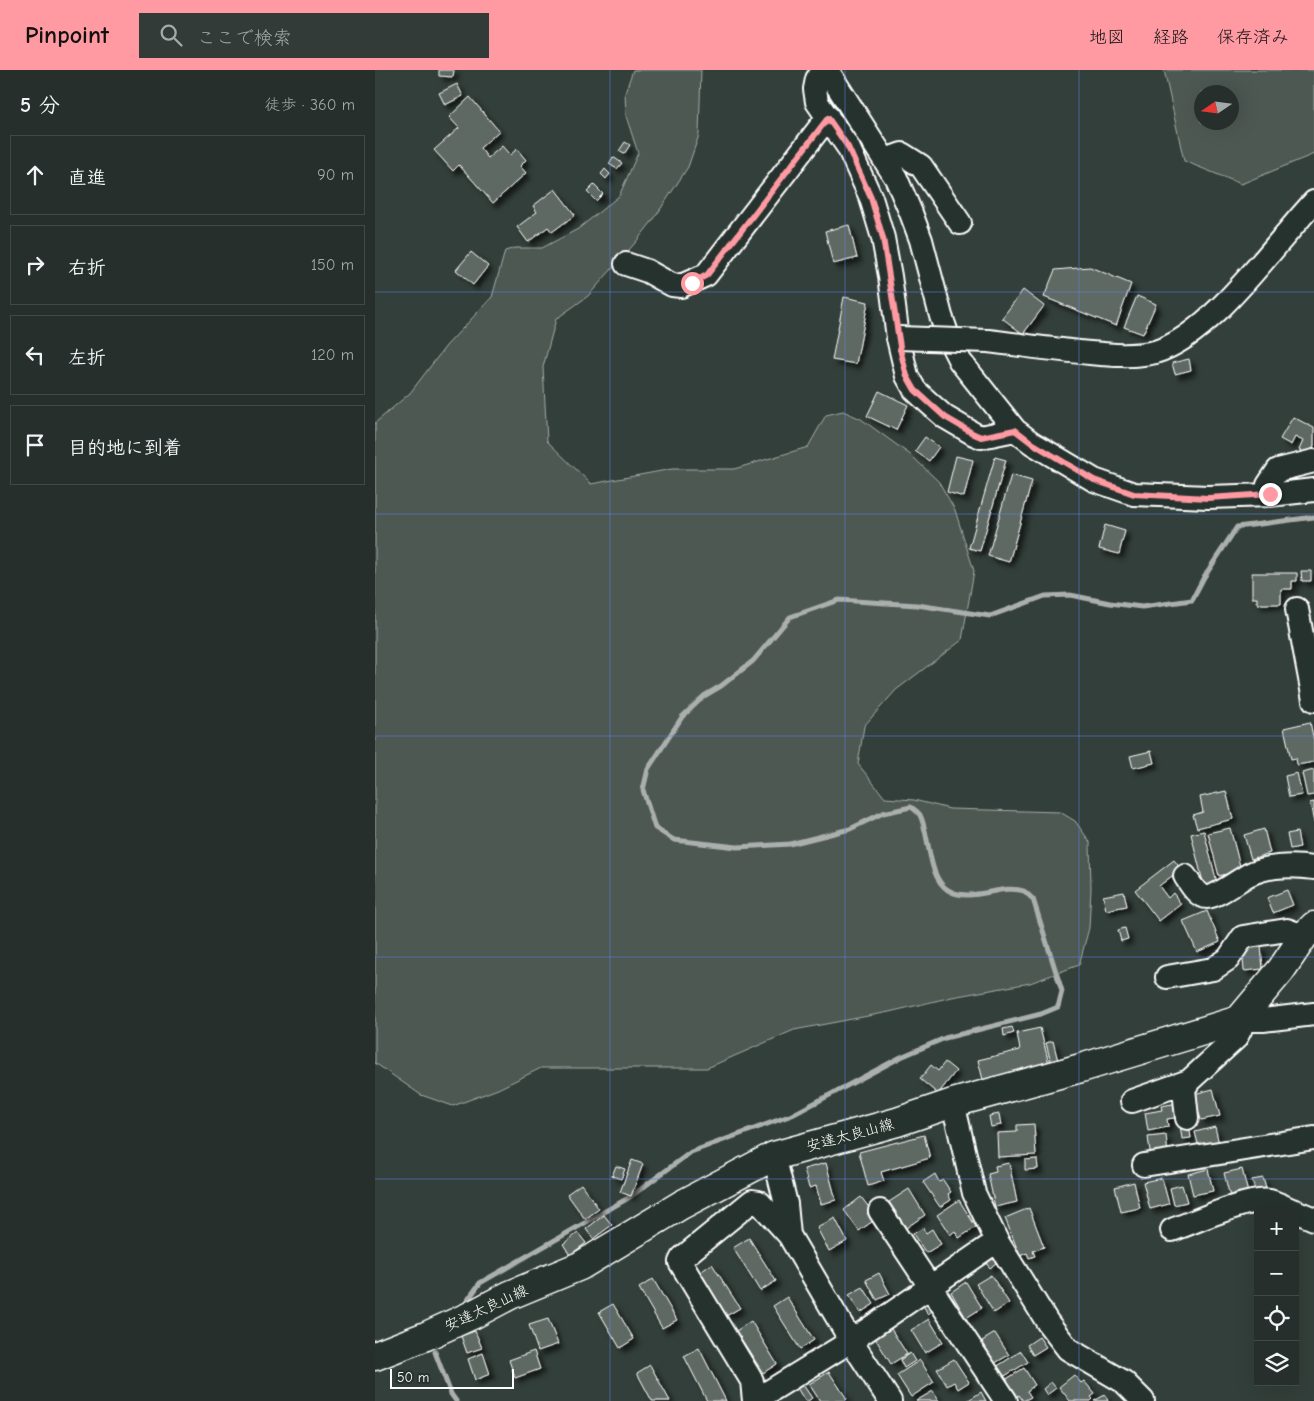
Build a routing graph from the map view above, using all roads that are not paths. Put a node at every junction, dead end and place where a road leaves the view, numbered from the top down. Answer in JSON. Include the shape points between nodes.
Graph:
{"nodes":[{"id":1,"x":826,"y":70,"type":"edge"},
{"id":2,"x":828,"y":118,"type":"junction"},
{"id":3,"x":885,"y":160,"type":"junction"},
{"id":4,"x":1314,"y":202,"type":"edge"},
{"id":5,"x":960,"y":223,"type":"dead end"},
{"id":6,"x":626,"y":264,"type":"dead end"},
{"id":7,"x":898,"y":338,"type":"junction"},
{"id":8,"x":1015,"y":430,"type":"junction"},
{"id":9,"x":1314,"y":461,"type":"edge"},
{"id":10,"x":1314,"y":490,"type":"edge"},
{"id":11,"x":1266,"y":495,"type":"junction"},
{"id":12,"x":1297,"y":609,"type":"dead end"},
{"id":13,"x":1314,"y":700,"type":"edge"},
{"id":14,"x":1314,"y":868,"type":"edge"},
{"id":15,"x":1185,"y":876,"type":"dead end"},
{"id":16,"x":1309,"y":931,"type":"edge"},
{"id":17,"x":1177,"y":969,"type":"dead end"},
{"id":18,"x":1314,"y":1015,"type":"edge"},
{"id":19,"x":1239,"y":1020,"type":"junction"},
{"id":20,"x":1189,"y":1081,"type":"junction"},
{"id":21,"x":1132,"y":1101,"type":"dead end"},
{"id":22,"x":953,"y":1103,"type":"junction"},
{"id":23,"x":1187,"y":1118,"type":"dead end"},
{"id":24,"x":1314,"y":1138,"type":"edge"},
{"id":25,"x":774,"y":1156,"type":"junction"},
{"id":26,"x":1144,"y":1165,"type":"dead end"},
{"id":27,"x":1282,"y":1206,"type":"edge"},
{"id":28,"x":880,"y":1211,"type":"dead end"},
{"id":29,"x":1299,"y":1212,"type":"edge"},
{"id":30,"x":1314,"y":1219,"type":"edge"},
{"id":31,"x":1172,"y":1230,"type":"dead end"},
{"id":32,"x":789,"y":1235,"type":"junction"},
{"id":33,"x":997,"y":1241,"type":"junction"},
{"id":34,"x":931,"y":1286,"type":"junction"},
{"id":35,"x":851,"y":1341,"type":"junction"},
{"id":36,"x":375,"y":1356,"type":"edge"},
{"id":37,"x":754,"y":1401,"type":"edge"},
{"id":38,"x":890,"y":1401,"type":"edge"},
{"id":39,"x":1006,"y":1401,"type":"edge"},
{"id":40,"x":1143,"y":1401,"type":"edge"}],
"edges":[{"from":1,"to":2,"type":"street","via":[[817,79],[815,89],[817,102]]},
{"from":1,"to":3,"type":"street"},
{"from":2,"to":6,"type":"street","via":[[707,275],[681,286],[672,285]]},
{"from":2,"to":7,"type":"street","via":[[848,147],[871,198],[886,257]]},
{"from":3,"to":5,"type":"street","via":[[902,154],[921,166]]},
{"from":3,"to":8,"type":"street","via":[[911,213],[949,339],[960,361]]},
{"from":4,"to":7,"type":"street","bridge":true,"via":[[1224,303],[1186,337],[1155,352],[1121,356],[988,341]]},
{"from":7,"to":8,"type":"street","via":[[907,376],[915,390],[945,417],[981,437]]},
{"from":8,"to":11,"type":"street","via":[[1094,480],[1134,494],[1208,498]]},
{"from":9,"to":11,"type":"street","via":[[1278,470],[1268,484]]},
{"from":10,"to":11,"type":"street"},
{"from":12,"to":13,"type":"street"},
{"from":14,"to":15,"type":"street","via":[[1276,867],[1251,873],[1206,897],[1200,895]]},
{"from":16,"to":17,"type":"street","via":[[1287,930],[1243,937],[1228,959],[1213,969]]},
{"from":16,"to":19,"type":"main road"},
{"from":18,"to":19,"type":"street"},
{"from":19,"to":20,"type":"street","via":[[1241,1028],[1236,1038]]},
{"from":19,"to":22,"type":"main road","name":"安達太良山線"},
{"from":20,"to":21,"type":"street"},
{"from":20,"to":23,"type":"street","via":[[1184,1089]]},
{"from":22,"to":25,"type":"main road","name":"安達太良山線"},
{"from":22,"to":33,"type":"street","via":[[974,1193]]},
{"from":24,"to":26,"type":"street"},
{"from":25,"to":32,"type":"street","via":[[786,1204]]},
{"from":25,"to":36,"type":"main road","name":"安達太良山線","via":[[681,1204],[580,1266]]},
{"from":27,"to":31,"type":"street","via":[[1268,1201],[1240,1205]]},
{"from":28,"to":34,"type":"street"},
{"from":29,"to":30,"type":"street"},
{"from":32,"to":35,"type":"street"},
{"from":32,"to":37,"type":"street","via":[[759,1202],[752,1201],[679,1262],[752,1381]]},
{"from":33,"to":34,"type":"street"},
{"from":33,"to":40,"type":"street","via":[[1048,1323],[1069,1349],[1124,1382]]},
{"from":34,"to":35,"type":"street"},
{"from":34,"to":39,"type":"street"},
{"from":35,"to":37,"type":"street"},
{"from":35,"to":38,"type":"street"}]}
